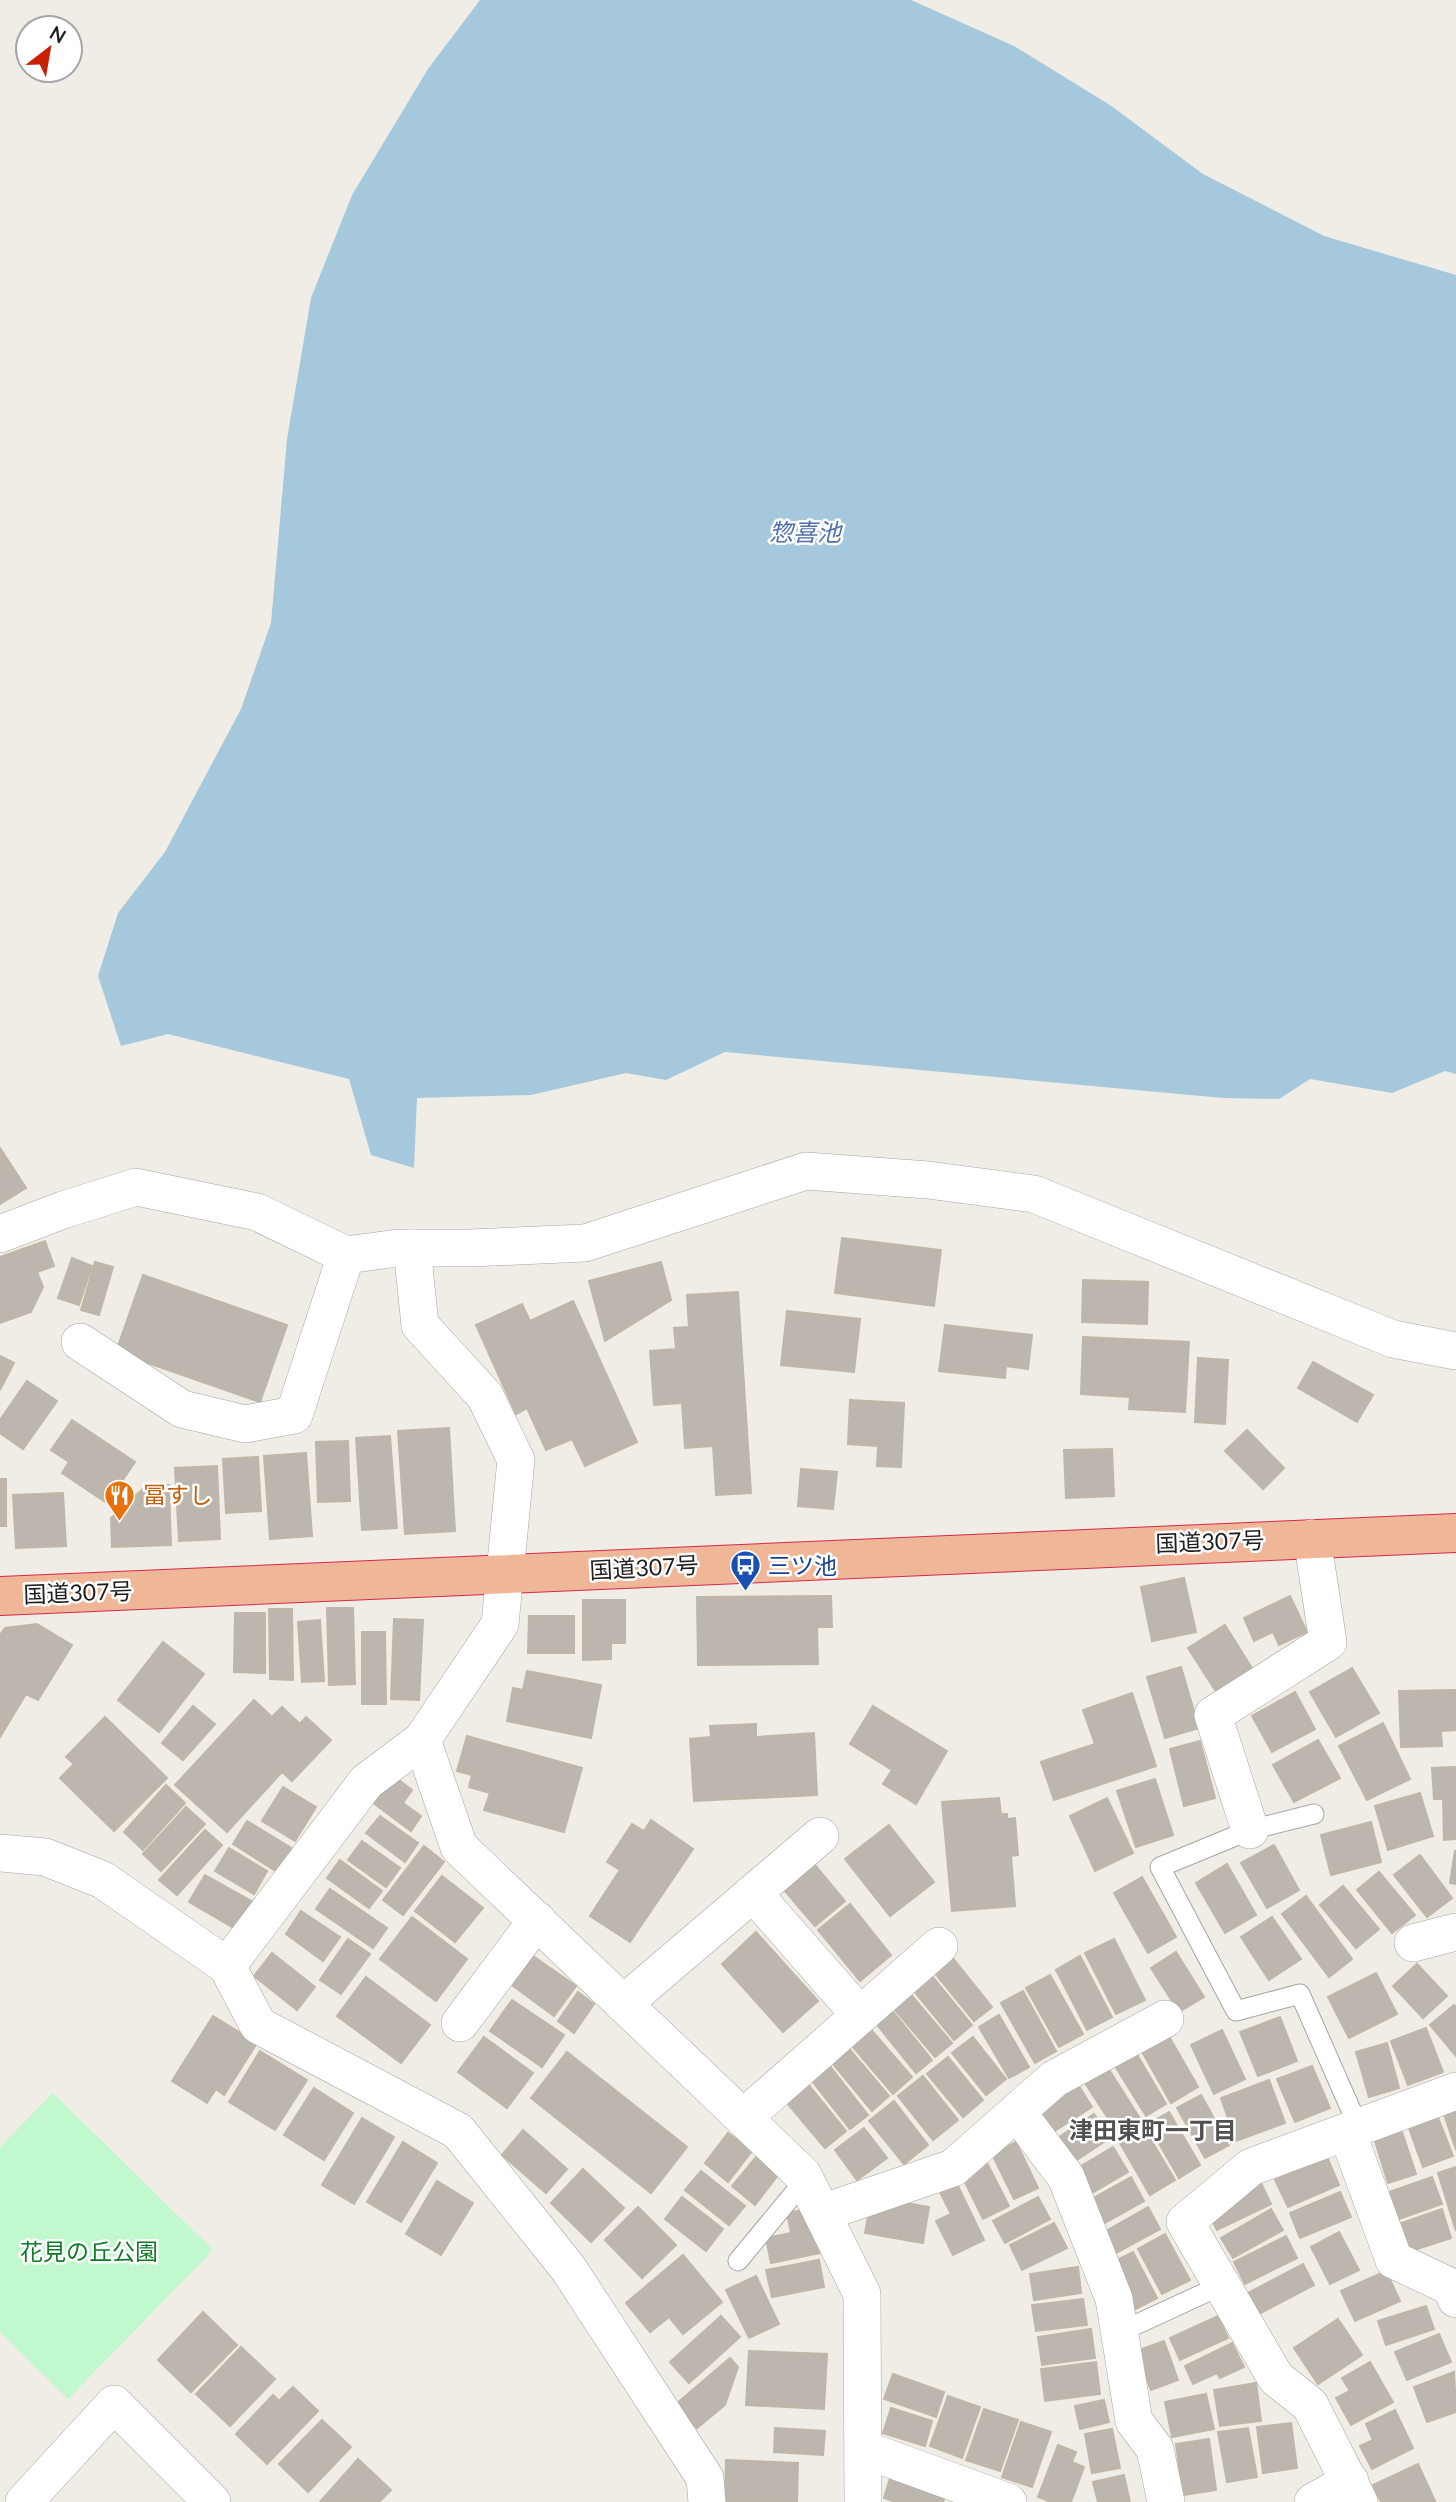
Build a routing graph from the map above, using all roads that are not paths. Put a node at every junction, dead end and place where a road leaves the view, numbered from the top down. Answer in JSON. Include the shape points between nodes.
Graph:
{"nodes":[{"id":1,"x":0,"y":1234,"type":"edge"},
{"id":2,"x":412,"y":1248,"type":"junction"},
{"id":3,"x":346,"y":1255,"type":"junction"},
{"id":4,"x":80,"y":1342,"type":"dead end"},
{"id":5,"x":1456,"y":1351,"type":"edge"},
{"id":6,"x":1456,"y":1533,"type":"edge"},
{"id":7,"x":1312,"y":1538,"type":"junction"},
{"id":8,"x":504,"y":1575,"type":"junction"},
{"id":9,"x":0,"y":1596,"type":"edge"},
{"id":10,"x":422,"y":1740,"type":"junction"},
{"id":11,"x":1314,"y":1814,"type":"dead end"},
{"id":12,"x":1250,"y":1830,"type":"junction"},
{"id":13,"x":820,"y":1836,"type":"dead end"},
{"id":14,"x":0,"y":1853,"type":"edge"},
{"id":15,"x":753,"y":1893,"type":"junction"},
{"id":16,"x":537,"y":1920,"type":"junction"},
{"id":17,"x":1456,"y":1932,"type":"edge"},
{"id":18,"x":1413,"y":1943,"type":"dead end"},
{"id":19,"x":939,"y":1946,"type":"dead end"},
{"id":20,"x":227,"y":1966,"type":"junction"},
{"id":21,"x":623,"y":2004,"type":"junction"},
{"id":22,"x":860,"y":2015,"type":"junction"},
{"id":23,"x":1165,"y":2019,"type":"dead end"},
{"id":24,"x":460,"y":2023,"type":"dead end"},
{"id":25,"x":1456,"y":2091,"type":"edge"},
{"id":26,"x":1017,"y":2112,"type":"junction"},
{"id":27,"x":743,"y":2118,"type":"junction"},
{"id":28,"x":1353,"y":2130,"type":"junction"},
{"id":29,"x":805,"y":2180,"type":"junction"},
{"id":30,"x":822,"y":2213,"type":"junction"},
{"id":31,"x":738,"y":2261,"type":"dead end"},
{"id":32,"x":1440,"y":2268,"type":"edge"},
{"id":33,"x":1222,"y":2285,"type":"junction"},
{"id":34,"x":1456,"y":2299,"type":"edge"},
{"id":35,"x":1120,"y":2332,"type":"junction"},
{"id":36,"x":863,"y":2449,"type":"junction"},
{"id":37,"x":1354,"y":2491,"type":"edge"},
{"id":38,"x":24,"y":2502,"type":"edge"},
{"id":39,"x":212,"y":2502,"type":"edge"},
{"id":40,"x":707,"y":2502,"type":"edge"},
{"id":41,"x":863,"y":2502,"type":"edge"},
{"id":42,"x":1008,"y":2502,"type":"edge"},
{"id":43,"x":1166,"y":2502,"type":"edge"},
{"id":44,"x":1313,"y":2502,"type":"edge"}],
"edges":[{"from":1,"to":3,"type":"street","via":[[136,1187],[257,1212]]},
{"from":2,"to":3,"type":"street"},
{"from":2,"to":5,"type":"street","via":[[584,1244],[806,1171],[928,1180],[1034,1194],[1393,1339]]},
{"from":2,"to":8,"type":"street","via":[[419,1325],[485,1396],[516,1460]]},
{"from":3,"to":4,"type":"street","via":[[294,1415],[245,1424],[182,1409]]},
{"from":6,"to":7,"type":"highway","name":"国道307号"},
{"from":7,"to":8,"type":"highway","name":"国道307号"},
{"from":7,"to":12,"type":"street","via":[[1328,1642],[1213,1715]]},
{"from":8,"to":9,"type":"highway","name":"国道307号"},
{"from":8,"to":10,"type":"street","via":[[500,1624]]},
{"from":10,"to":16,"type":"street","via":[[459,1847]]},
{"from":10,"to":20,"type":"street","via":[[366,1782]]},
{"from":11,"to":12,"type":"lane"},
{"from":12,"to":28,"type":"lane","via":[[1160,1867],[1236,2011],[1300,1994]]},
{"from":13,"to":15,"type":"street"},
{"from":14,"to":20,"type":"street","via":[[46,1857],[103,1880]]},
{"from":15,"to":21,"type":"street"},
{"from":15,"to":22,"type":"street"},
{"from":16,"to":21,"type":"street"},
{"from":16,"to":24,"type":"street"},
{"from":17,"to":18,"type":"street"},
{"from":19,"to":22,"type":"street"},
{"from":20,"to":40,"type":"street","via":[[258,2025],[458,2131],[568,2268],[705,2478]]},
{"from":21,"to":27,"type":"street"},
{"from":22,"to":27,"type":"street"},
{"from":23,"to":26,"type":"street","via":[[1054,2079]]},
{"from":25,"to":28,"type":"street"},
{"from":26,"to":30,"type":"street","via":[[953,2168]]},
{"from":26,"to":35,"type":"street","via":[[1066,2177],[1114,2299]]},
{"from":27,"to":29,"type":"street"},
{"from":28,"to":32,"type":"street","via":[[1394,2260]]},
{"from":28,"to":33,"type":"street","via":[[1251,2167],[1185,2222]]},
{"from":29,"to":30,"type":"street"},
{"from":29,"to":31,"type":"lane"},
{"from":30,"to":36,"type":"street","via":[[862,2294]]},
{"from":32,"to":34,"type":"street"},
{"from":33,"to":35,"type":"lane"},
{"from":33,"to":37,"type":"street","via":[[1276,2378],[1310,2405]]},
{"from":35,"to":43,"type":"street","via":[[1134,2421],[1155,2449]]},
{"from":36,"to":41,"type":"street"},
{"from":36,"to":42,"type":"street"},
{"from":37,"to":44,"type":"street"},
{"from":38,"to":39,"type":"street","via":[[114,2404]]}]}
